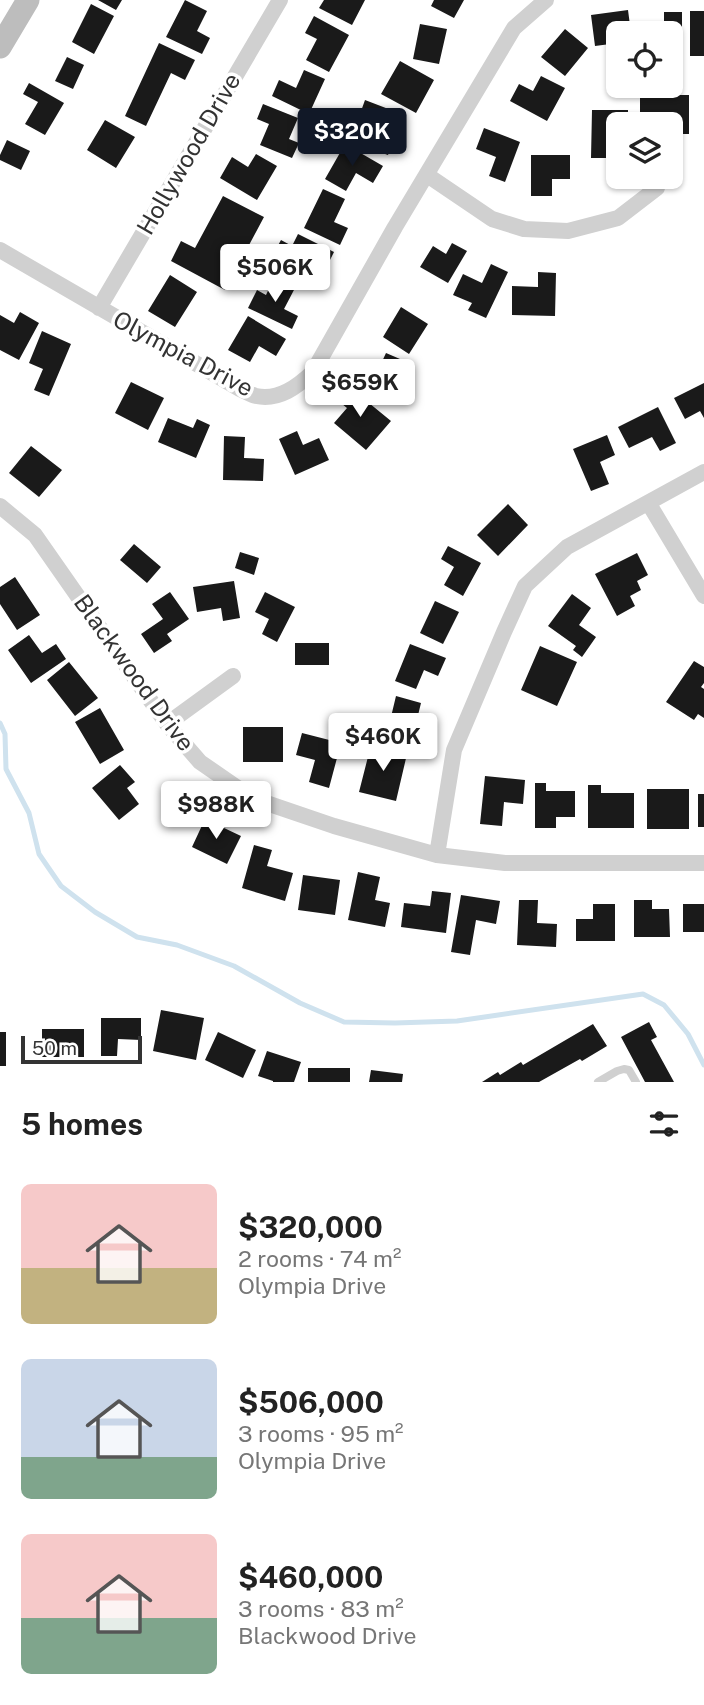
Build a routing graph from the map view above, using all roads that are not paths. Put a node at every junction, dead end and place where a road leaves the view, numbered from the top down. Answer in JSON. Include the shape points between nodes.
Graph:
{"nodes":[{"id":1,"x":28,"y":0,"type":"edge"},
{"id":2,"x":280,"y":0,"type":"edge"},
{"id":3,"x":546,"y":0,"type":"edge"},
{"id":4,"x":0,"y":47,"type":"edge"},
{"id":5,"x":427,"y":175,"type":"junction"},
{"id":6,"x":656,"y":189,"type":"edge"},
{"id":7,"x":0,"y":250,"type":"edge"},
{"id":8,"x":99,"y":308,"type":"junction"},
{"id":9,"x":704,"y":472,"type":"edge"},
{"id":10,"x":649,"y":504,"type":"junction"},
{"id":11,"x":0,"y":506,"type":"edge"},
{"id":12,"x":704,"y":596,"type":"edge"},
{"id":13,"x":233,"y":676,"type":"dead end"},
{"id":14,"x":167,"y":724,"type":"junction"},
{"id":15,"x":437,"y":855,"type":"junction"},
{"id":16,"x":704,"y":863,"type":"edge"},
{"id":17,"x":598,"y":1082,"type":"edge"},
{"id":18,"x":636,"y":1082,"type":"edge"}],
"edges":[{"from":1,"to":4,"type":"street"},
{"from":2,"to":8,"type":"street","name":"Hollywood Drive"},
{"from":3,"to":5,"type":"street","name":"Olympia Drive","via":[[514,28]]},
{"from":5,"to":6,"type":"street","via":[[492,219],[524,229],[568,231],[618,218]]},
{"from":5,"to":8,"type":"street","name":"Olympia Drive","via":[[313,372],[297,387],[275,396],[258,397],[240,389]]},
{"from":7,"to":8,"type":"street","name":"Olympia Drive"},
{"from":9,"to":10,"type":"street"},
{"from":10,"to":12,"type":"street"},
{"from":10,"to":15,"type":"street","via":[[567,547],[526,586],[454,750]]},
{"from":11,"to":14,"type":"street","name":"Blackwood Drive","via":[[35,535]]},
{"from":13,"to":14,"type":"street"},
{"from":14,"to":15,"type":"street","name":"Blackwood Drive","via":[[200,762],[252,798]]},
{"from":15,"to":16,"type":"street","name":"Blackwood Drive","via":[[505,863]]},
{"from":17,"to":18,"type":"lane","via":[[624,1069]]}]}
